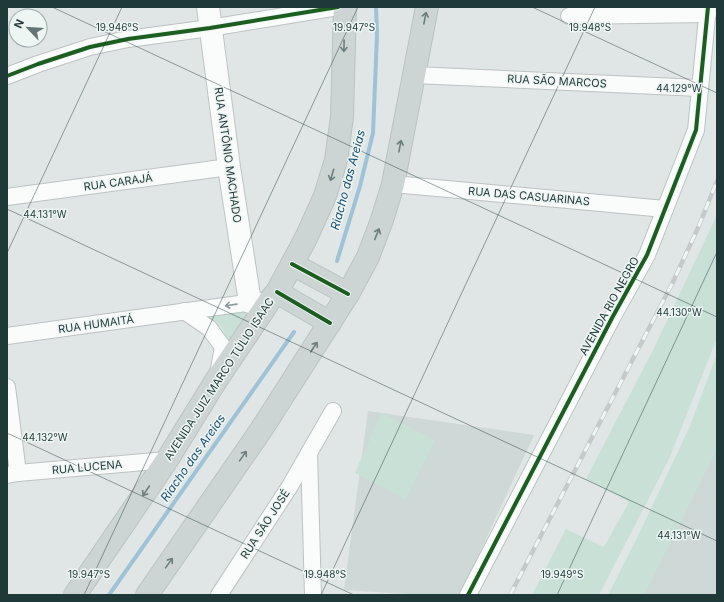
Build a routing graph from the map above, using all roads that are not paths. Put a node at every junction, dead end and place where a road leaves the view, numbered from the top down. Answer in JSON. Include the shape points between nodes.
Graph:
{"nodes":[{"id":1,"x":338,"y":7,"type":"edge"},
{"id":2,"x":344,"y":7,"type":"edge"},
{"id":3,"x":427,"y":7,"type":"edge"},
{"id":4,"x":708,"y":10,"type":"edge"},
{"id":5,"x":569,"y":16,"type":"dead end"},
{"id":6,"x":209,"y":18,"type":"edge"},
{"id":7,"x":414,"y":74,"type":"junction"},
{"id":8,"x":7,"y":76,"type":"edge"},
{"id":9,"x":700,"y":88,"type":"junction"},
{"id":10,"x":229,"y":167,"type":"junction"},
{"id":11,"x":393,"y":184,"type":"junction"},
{"id":12,"x":7,"y":197,"type":"edge"},
{"id":13,"x":665,"y":209,"type":"junction"},
{"id":14,"x":292,"y":264,"type":"junction"},
{"id":15,"x":348,"y":294,"type":"junction"},
{"id":16,"x":265,"y":298,"type":"junction"},
{"id":17,"x":184,"y":311,"type":"junction"},
{"id":18,"x":330,"y":323,"type":"junction"},
{"id":19,"x":7,"y":336,"type":"edge"},
{"id":20,"x":217,"y":379,"type":"junction"},
{"id":21,"x":7,"y":387,"type":"edge"},
{"id":22,"x":333,"y":411,"type":"dead end"},
{"id":23,"x":309,"y":453,"type":"junction"},
{"id":24,"x":167,"y":460,"type":"junction"},
{"id":25,"x":13,"y":474,"type":"edge"},
{"id":26,"x":75,"y":595,"type":"edge"},
{"id":27,"x":147,"y":595,"type":"edge"},
{"id":28,"x":219,"y":595,"type":"edge"},
{"id":29,"x":313,"y":595,"type":"edge"},
{"id":30,"x":468,"y":595,"type":"edge"}],
"edges":[{"from":1,"to":6,"type":"street"},
{"from":2,"to":14,"type":"main road","name":"AVENIDA JUIZ MARCO TÚLIO ISAAC","one_way":true,"via":[[342,117],[336,160],[325,196]]},
{"from":7,"to":3,"type":"main road","one_way":true},
{"from":4,"to":5,"type":"street"},
{"from":4,"to":9,"type":"street","name":"AVENIDA RIO NEGRO"},
{"from":6,"to":8,"type":"street","via":[[90,47]]},
{"from":6,"to":10,"type":"street","name":"RUA ANTÔNIO MACHADO"},
{"from":7,"to":9,"type":"street","name":"RUA SÃO MARCOS"},
{"from":11,"to":7,"type":"main road","one_way":true},
{"from":9,"to":13,"type":"street","name":"AVENIDA RIO NEGRO","via":[[696,130]]},
{"from":10,"to":12,"type":"street","name":"RUA CARAJÁ"},
{"from":10,"to":16,"type":"street","name":"RUA ANTÔNIO MACHADO"},
{"from":11,"to":13,"type":"street","name":"RUA DAS CASUARINAS"},
{"from":15,"to":11,"type":"main road","one_way":true,"via":[[368,257]]},
{"from":13,"to":30,"type":"street","name":"AVENIDA RIO NEGRO","via":[[647,255]]},
{"from":14,"to":15,"type":"main road"},
{"from":14,"to":16,"type":"main road","name":"AVENIDA JUIZ MARCO TÚLIO ISAAC"},
{"from":15,"to":18,"type":"main road"},
{"from":16,"to":17,"type":"street","name":"RUA HUMAITÁ","one_way":true},
{"from":16,"to":18,"type":"main road"},
{"from":16,"to":20,"type":"main road","name":"AVENIDA JUIZ MARCO TÚLIO ISAAC"},
{"from":17,"to":19,"type":"street","name":"RUA HUMAITÁ"},
{"from":17,"to":20,"type":"street","via":[[209,328],[222,347]]},
{"from":27,"to":18,"type":"main road","one_way":true,"via":[[261,430]]},
{"from":20,"to":24,"type":"main road","name":"AVENIDA JUIZ MARCO TÚLIO ISAAC"},
{"from":21,"to":25,"type":"street"},
{"from":22,"to":23,"type":"street","name":"RUA SÃO JOSÉ"},
{"from":23,"to":28,"type":"street","name":"RUA SÃO JOSÉ"},
{"from":23,"to":29,"type":"street"},
{"from":24,"to":25,"type":"street","name":"RUA LUCENA"},
{"from":24,"to":26,"type":"main road","name":"AVENIDA JUIZ MARCO TÚLIO ISAAC","one_way":true}]}
